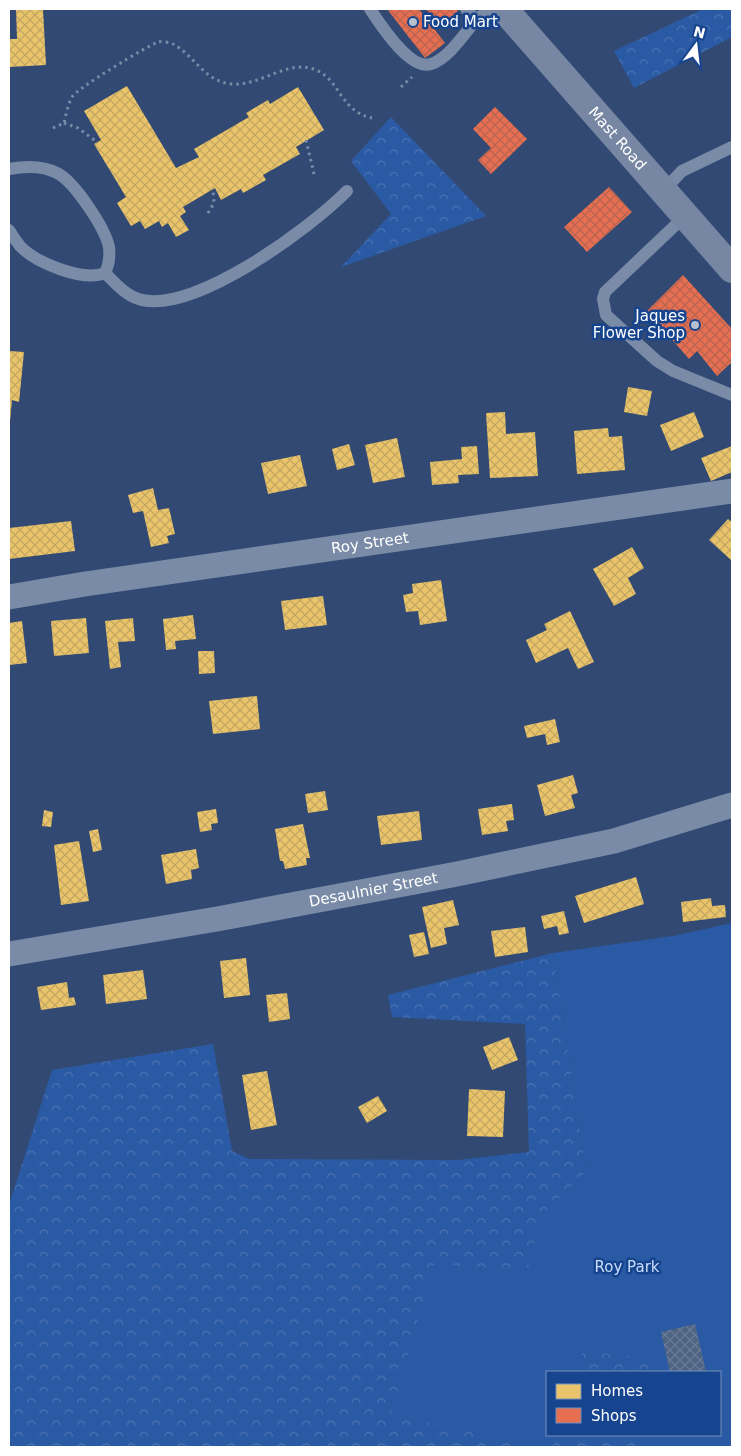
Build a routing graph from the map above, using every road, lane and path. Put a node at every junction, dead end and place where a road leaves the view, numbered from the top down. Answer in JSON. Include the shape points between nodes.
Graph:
{"nodes":[{"id":1,"x":370,"y":9,"type":"edge"},
{"id":2,"x":466,"y":9,"type":"edge"},
{"id":3,"x":489,"y":9,"type":"edge"},
{"id":4,"x":504,"y":9,"type":"edge"},
{"id":5,"x":476,"y":20,"type":"junction"},
{"id":6,"x":372,"y":118,"type":"dead end"},
{"id":7,"x":64,"y":123,"type":"junction"},
{"id":8,"x":54,"y":128,"type":"dead end"},
{"id":9,"x":306,"y":140,"type":"dead end"},
{"id":10,"x":97,"y":142,"type":"dead end"},
{"id":11,"x":732,"y":147,"type":"edge"},
{"id":12,"x":9,"y":169,"type":"edge"},
{"id":13,"x":315,"y":178,"type":"dead end"},
{"id":14,"x":213,"y":189,"type":"dead end"},
{"id":15,"x":663,"y":191,"type":"junction"},
{"id":16,"x":348,"y":192,"type":"dead end"},
{"id":17,"x":208,"y":213,"type":"dead end"},
{"id":18,"x":685,"y":216,"type":"junction"},
{"id":19,"x":9,"y":230,"type":"edge"},
{"id":20,"x":732,"y":269,"type":"edge"},
{"id":21,"x":105,"y":273,"type":"junction"},
{"id":22,"x":732,"y":395,"type":"edge"},
{"id":23,"x":732,"y":491,"type":"edge"},
{"id":24,"x":9,"y":596,"type":"edge"},
{"id":25,"x":732,"y":805,"type":"edge"},
{"id":26,"x":9,"y":954,"type":"edge"}],
"edges":[{"from":1,"to":5,"type":"lane","via":[[410,58],[429,65],[458,42]]},
{"from":2,"to":5,"type":"lane"},
{"from":3,"to":5,"type":"lane"},
{"from":4,"to":15,"type":"main road","name":"Mast Road"},
{"from":6,"to":7,"type":"path","via":[[358,115],[328,79],[316,70],[299,67],[252,82],[220,82],[203,72],[172,43],[160,41],[138,51],[72,96]]},
{"from":7,"to":8,"type":"path"},
{"from":7,"to":10,"type":"path","via":[[78,128]]},
{"from":9,"to":13,"type":"path"},
{"from":11,"to":15,"type":"lane","via":[[682,171]]},
{"from":12,"to":21,"type":"lane","via":[[22,166],[44,168],[65,177],[78,192],[106,239],[110,256]]},
{"from":14,"to":17,"type":"path","via":[[214,203]]},
{"from":15,"to":18,"type":"main road","name":"Mast Road"},
{"from":16,"to":21,"type":"lane","via":[[297,233],[216,283],[179,299],[152,301],[135,298]]},
{"from":18,"to":20,"type":"main road","name":"Mast Road"},
{"from":18,"to":22,"type":"lane","via":[[605,292],[603,307],[606,315],[657,361],[673,371]]},
{"from":19,"to":21,"type":"lane","via":[[20,246],[41,260],[82,276]]},
{"from":23,"to":24,"type":"street","name":"Roy Street"},
{"from":25,"to":26,"type":"street","name":"Desaulnier Street","via":[[614,841],[457,874]]}]}
